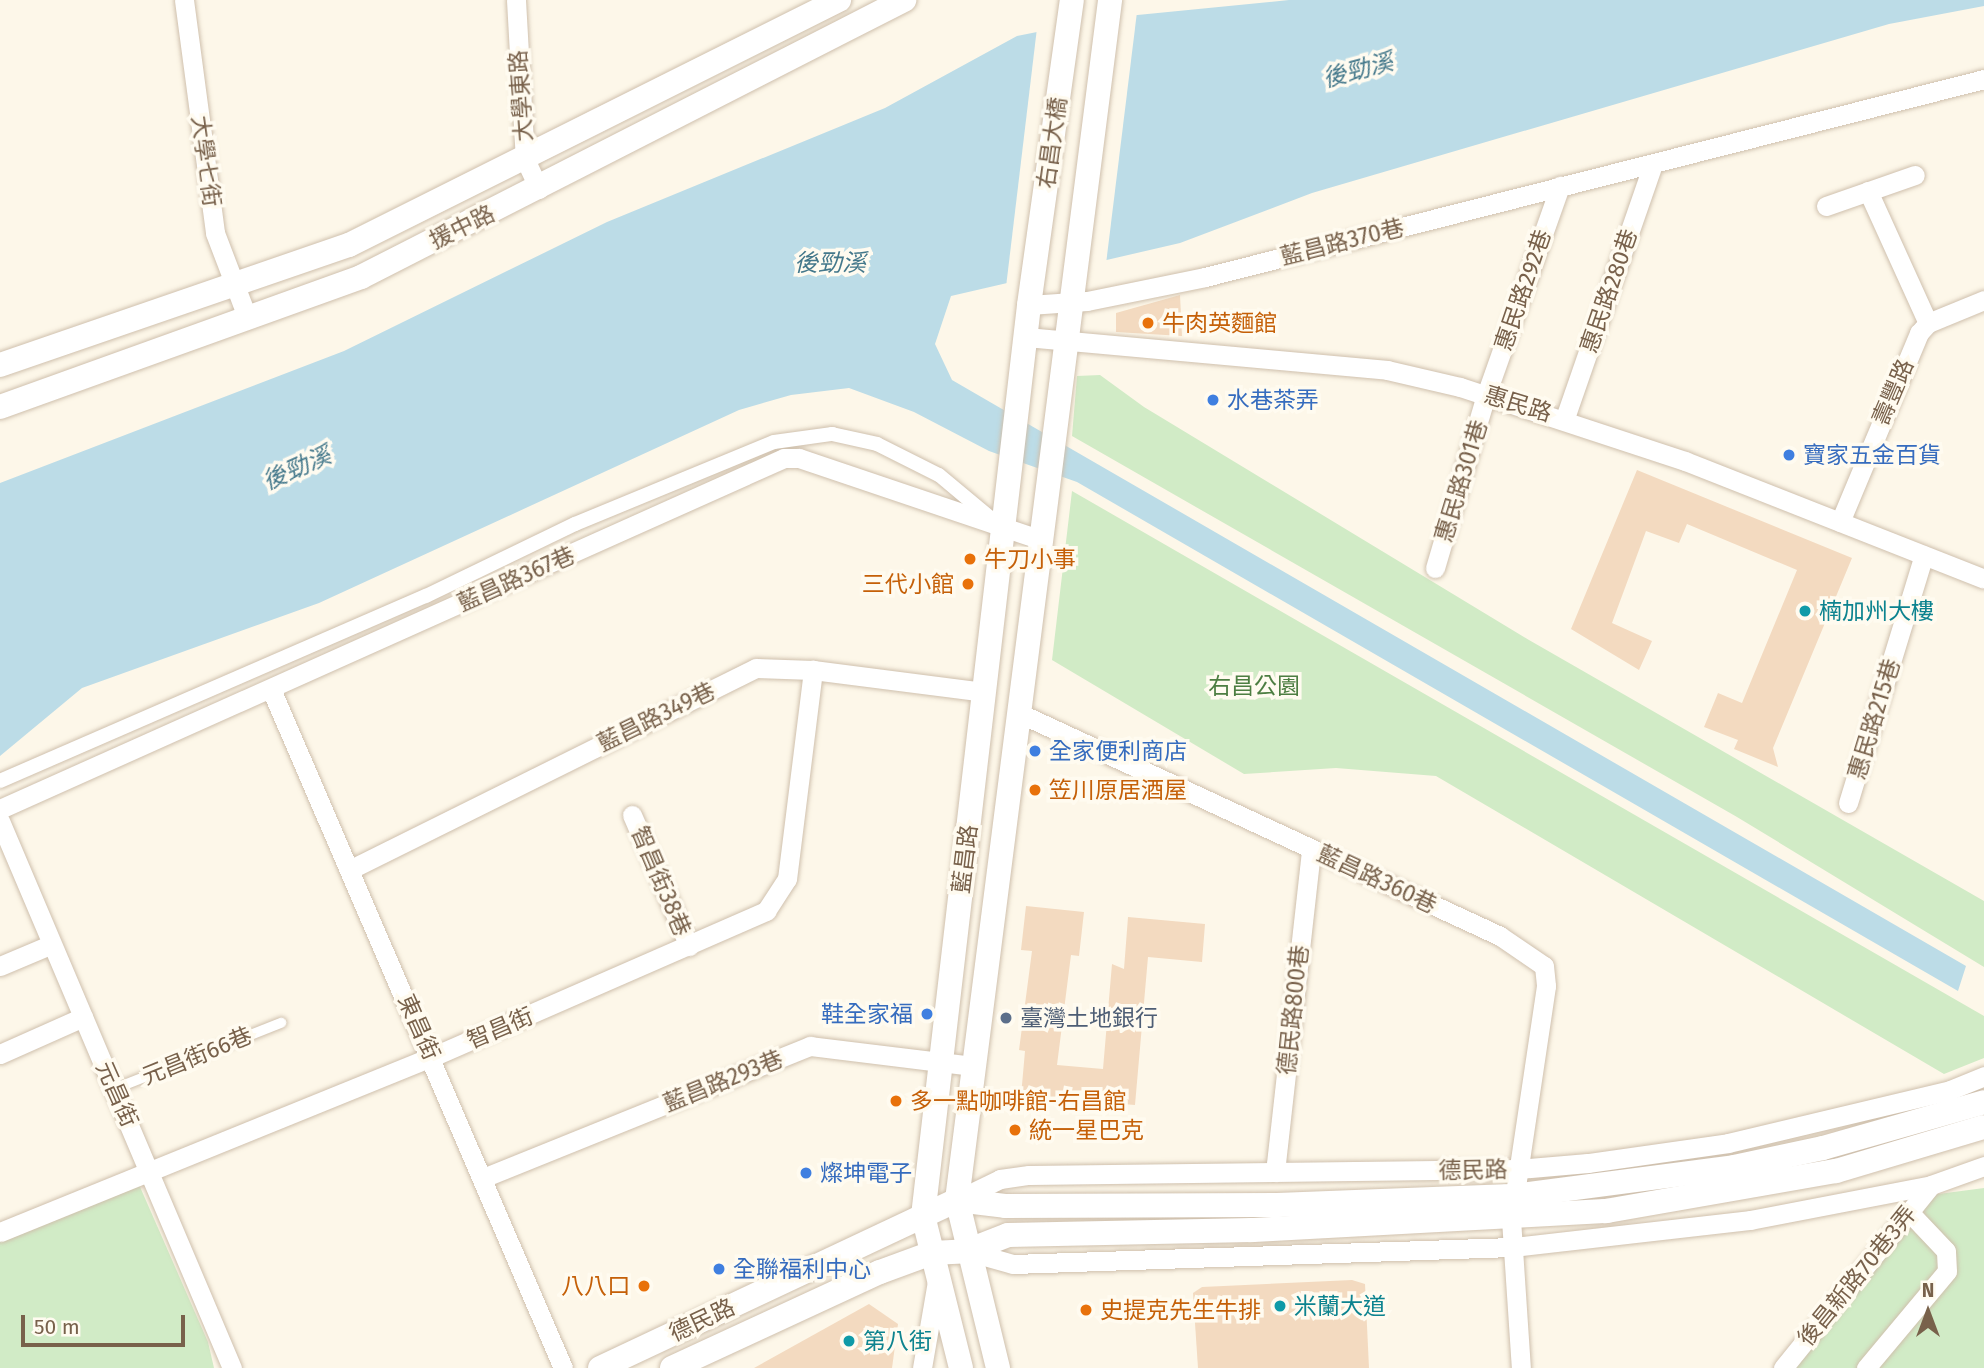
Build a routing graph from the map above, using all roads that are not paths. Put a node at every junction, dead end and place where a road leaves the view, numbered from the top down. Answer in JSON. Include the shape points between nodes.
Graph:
{"nodes":[{"id":1,"x":184,"y":0,"type":"edge"},
{"id":2,"x":516,"y":0,"type":"edge"},
{"id":3,"x":839,"y":0,"type":"edge"},
{"id":4,"x":904,"y":0,"type":"edge"},
{"id":5,"x":1072,"y":0,"type":"edge"},
{"id":6,"x":1110,"y":0,"type":"edge"},
{"id":7,"x":1984,"y":79,"type":"edge"},
{"id":8,"x":525,"y":159,"type":"junction"},
{"id":9,"x":1653,"y":164,"type":"junction"},
{"id":10,"x":1915,"y":175,"type":"dead end"},
{"id":11,"x":1560,"y":186,"type":"junction"},
{"id":12,"x":539,"y":189,"type":"junction"},
{"id":13,"x":1868,"y":191,"type":"junction"},
{"id":14,"x":1826,"y":206,"type":"dead end"},
{"id":15,"x":234,"y":284,"type":"junction"},
{"id":16,"x":1069,"y":293,"type":"junction"},
{"id":17,"x":1031,"y":296,"type":"junction"},
{"id":18,"x":1984,"y":300,"type":"edge"},
{"id":19,"x":247,"y":317,"type":"junction"},
{"id":20,"x":1928,"y":323,"type":"junction"},
{"id":21,"x":1026,"y":337,"type":"junction"},
{"id":22,"x":1063,"y":339,"type":"junction"},
{"id":23,"x":0,"y":365,"type":"edge"},
{"id":24,"x":1486,"y":395,"type":"junction"},
{"id":25,"x":0,"y":407,"type":"edge"},
{"id":26,"x":1565,"y":418,"type":"junction"},
{"id":27,"x":1840,"y":522,"type":"junction"},
{"id":28,"x":1003,"y":528,"type":"junction"},
{"id":29,"x":1041,"y":540,"type":"junction"},
{"id":30,"x":1924,"y":555,"type":"junction"},
{"id":31,"x":1435,"y":568,"type":"dead end"},
{"id":32,"x":1984,"y":579,"type":"edge"},
{"id":33,"x":813,"y":670,"type":"junction"},
{"id":34,"x":271,"y":689,"type":"junction"},
{"id":35,"x":984,"y":692,"type":"junction"},
{"id":36,"x":1019,"y":713,"type":"junction"},
{"id":37,"x":0,"y":781,"type":"edge"},
{"id":38,"x":1848,"y":803,"type":"dead end"},
{"id":39,"x":0,"y":809,"type":"edge"},
{"id":40,"x":632,"y":815,"type":"dead end"},
{"id":41,"x":0,"y":821,"type":"edge"},
{"id":42,"x":1311,"y":849,"type":"junction"},
{"id":43,"x":351,"y":869,"type":"junction"},
{"id":44,"x":52,"y":944,"type":"junction"},
{"id":45,"x":689,"y":946,"type":"junction"},
{"id":46,"x":0,"y":966,"type":"edge"},
{"id":47,"x":83,"y":1017,"type":"junction"},
{"id":48,"x":281,"y":1023,"type":"dead end"},
{"id":49,"x":0,"y":1054,"type":"edge"},
{"id":50,"x":432,"y":1057,"type":"junction"},
{"id":51,"x":941,"y":1061,"type":"junction"},
{"id":52,"x":974,"y":1066,"type":"junction"},
{"id":53,"x":1984,"y":1076,"type":"edge"},
{"id":54,"x":114,"y":1089,"type":"junction"},
{"id":55,"x":1984,"y":1102,"type":"edge"},
{"id":56,"x":1984,"y":1127,"type":"edge"},
{"id":57,"x":1984,"y":1166,"type":"edge"},
{"id":58,"x":1518,"y":1169,"type":"junction"},
{"id":59,"x":151,"y":1172,"type":"junction"},
{"id":60,"x":1275,"y":1172,"type":"junction"},
{"id":61,"x":483,"y":1178,"type":"junction"},
{"id":62,"x":1931,"y":1185,"type":"junction"},
{"id":63,"x":957,"y":1200,"type":"junction"},
{"id":64,"x":1512,"y":1208,"type":"junction"},
{"id":65,"x":1909,"y":1212,"type":"junction"},
{"id":66,"x":923,"y":1216,"type":"junction"},
{"id":67,"x":0,"y":1232,"type":"edge"},
{"id":68,"x":1513,"y":1247,"type":"junction"},
{"id":69,"x":967,"y":1251,"type":"junction"},
{"id":70,"x":935,"y":1264,"type":"junction"},
{"id":71,"x":232,"y":1368,"type":"edge"},
{"id":72,"x":563,"y":1368,"type":"edge"},
{"id":73,"x":600,"y":1368,"type":"edge"},
{"id":74,"x":673,"y":1368,"type":"edge"},
{"id":75,"x":922,"y":1368,"type":"edge"},
{"id":76,"x":961,"y":1368,"type":"edge"},
{"id":77,"x":998,"y":1368,"type":"edge"},
{"id":78,"x":1521,"y":1368,"type":"edge"},
{"id":79,"x":1783,"y":1368,"type":"edge"},
{"id":80,"x":1866,"y":1368,"type":"edge"}],
"edges":[{"from":1,"to":15,"type":"street","name":"大學七街","via":[[215,233]]},
{"from":2,"to":8,"type":"street","name":"大學東路"},
{"from":3,"to":8,"type":"street","name":"援中路"},
{"from":4,"to":12,"type":"street","name":"援中路"},
{"from":5,"to":17,"type":"street","name":"右昌大橋"},
{"from":6,"to":16,"type":"street","name":"右昌大橋"},
{"from":7,"to":9,"type":"street","name":"藍昌路370巷"},
{"from":8,"to":12,"type":"street","name":"大學東路"},
{"from":8,"to":15,"type":"street","name":"援中路","via":[[349,245]]},
{"from":9,"to":11,"type":"street","name":"藍昌路370巷"},
{"from":9,"to":26,"type":"street","name":"惠民路280巷"},
{"from":10,"to":13,"type":"street"},
{"from":11,"to":16,"type":"street","name":"藍昌路370巷","via":[[1205,277]]},
{"from":11,"to":24,"type":"street","name":"惠民路292巷"},
{"from":12,"to":19,"type":"street","name":"援中路","via":[[360,278]]},
{"from":13,"to":14,"type":"street"},
{"from":13,"to":20,"type":"street"},
{"from":15,"to":19,"type":"street","name":"大學七街"},
{"from":15,"to":23,"type":"street","name":"援中路"},
{"from":16,"to":17,"type":"street","name":"藍昌路370巷"},
{"from":16,"to":22,"type":"street"},
{"from":17,"to":21,"type":"street"},
{"from":18,"to":20,"type":"street"},
{"from":19,"to":25,"type":"street","name":"援中路"},
{"from":20,"to":27,"type":"street","name":"壽豐路","via":[[1898,377]]},
{"from":21,"to":22,"type":"street","name":"惠民路"},
{"from":21,"to":28,"type":"street","name":"藍昌路"},
{"from":22,"to":24,"type":"street","name":"惠民路","via":[[1387,370]]},
{"from":22,"to":29,"type":"street","name":"藍昌路"},
{"from":24,"to":26,"type":"street","name":"惠民路"},
{"from":24,"to":31,"type":"street","name":"惠民路301巷"},
{"from":26,"to":27,"type":"street","name":"惠民路"},
{"from":27,"to":30,"type":"street","name":"惠民路"},
{"from":28,"to":29,"type":"street","name":"藍昌路367巷"},
{"from":28,"to":34,"type":"street","name":"藍昌路367巷","via":[[799,458],[784,458]]},
{"from":28,"to":35,"type":"street","name":"藍昌路"},
{"from":28,"to":37,"type":"street","via":[[939,475],[877,444],[832,434],[774,442],[575,524],[426,596]]},
{"from":29,"to":36,"type":"street","name":"藍昌路"},
{"from":30,"to":32,"type":"street","name":"惠民路"},
{"from":30,"to":38,"type":"street","name":"惠民路215巷"},
{"from":33,"to":35,"type":"street","name":"藍昌路349巷"},
{"from":33,"to":43,"type":"street","name":"藍昌路349巷","via":[[756,668]]},
{"from":33,"to":45,"type":"street","name":"智昌街","via":[[787,879],[766,911]]},
{"from":34,"to":39,"type":"street","name":"藍昌路367巷"},
{"from":34,"to":43,"type":"street","name":"東昌街"},
{"from":35,"to":36,"type":"street"},
{"from":35,"to":51,"type":"street","name":"藍昌路"},
{"from":36,"to":42,"type":"street","name":"藍昌路360巷"},
{"from":36,"to":52,"type":"street","name":"藍昌路"},
{"from":40,"to":45,"type":"street","name":"智昌街38巷"},
{"from":41,"to":44,"type":"street","name":"元昌街"},
{"from":42,"to":58,"type":"street","name":"藍昌路360巷","via":[[1500,936],[1544,966],[1546,986]]},
{"from":42,"to":60,"type":"street","name":"德民路800巷"},
{"from":43,"to":50,"type":"street","name":"東昌街"},
{"from":44,"to":46,"type":"street"},
{"from":44,"to":47,"type":"street","name":"元昌街"},
{"from":45,"to":50,"type":"street","name":"智昌街"},
{"from":47,"to":49,"type":"street"},
{"from":47,"to":54,"type":"street","name":"元昌街"},
{"from":48,"to":54,"type":"lane","name":"元昌街66巷"},
{"from":50,"to":59,"type":"street","name":"智昌街"},
{"from":50,"to":61,"type":"street","name":"東昌街"},
{"from":51,"to":52,"type":"street","name":"藍昌路293巷"},
{"from":51,"to":61,"type":"street","name":"藍昌路293巷","via":[[810,1046]]},
{"from":51,"to":66,"type":"street","name":"藍昌路"},
{"from":52,"to":63,"type":"street","name":"藍昌路"},
{"from":53,"to":58,"type":"street","name":"德民路","via":[[1950,1090],[1728,1143]]},
{"from":54,"to":59,"type":"street","name":"元昌街"},
{"from":55,"to":64,"type":"street","name":"德民路","via":[[1823,1148]]},
{"from":56,"to":64,"type":"street","name":"德民路","via":[[1836,1171],[1742,1191]]},
{"from":57,"to":62,"type":"street","name":"德民路"},
{"from":58,"to":60,"type":"street","name":"德民路"},
{"from":58,"to":64,"type":"street"},
{"from":59,"to":67,"type":"street","name":"智昌街"},
{"from":59,"to":71,"type":"street","name":"元昌街"},
{"from":60,"to":63,"type":"street","name":"德民路","via":[[1028,1175],[999,1179]]},
{"from":61,"to":72,"type":"street","name":"東昌街"},
{"from":62,"to":65,"type":"street","name":"後昌新路70巷3弄"},
{"from":62,"to":68,"type":"street","name":"德民路","via":[[1751,1220]]},
{"from":63,"to":64,"type":"street","name":"德民路","via":[[1004,1206]]},
{"from":63,"to":66,"type":"street","name":"德民路"},
{"from":63,"to":69,"type":"street","name":"藍昌路"},
{"from":64,"to":68,"type":"street"},
{"from":64,"to":69,"type":"street","name":"德民路","via":[[1008,1235]]},
{"from":65,"to":79,"type":"street","name":"後昌新路70巷3弄"},
{"from":65,"to":80,"type":"street","via":[[1946,1251],[1947,1271]]},
{"from":66,"to":70,"type":"street","name":"藍昌路"},
{"from":66,"to":73,"type":"street","name":"德民路"},
{"from":68,"to":69,"type":"street","name":"德民路","via":[[1013,1264]]},
{"from":68,"to":78,"type":"street"},
{"from":69,"to":70,"type":"street","name":"德民路"},
{"from":69,"to":77,"type":"street","name":"藍昌路"},
{"from":70,"to":74,"type":"street","name":"德民路"},
{"from":70,"to":75,"type":"street","name":"藍昌路"},
{"from":70,"to":76,"type":"street"}]}
